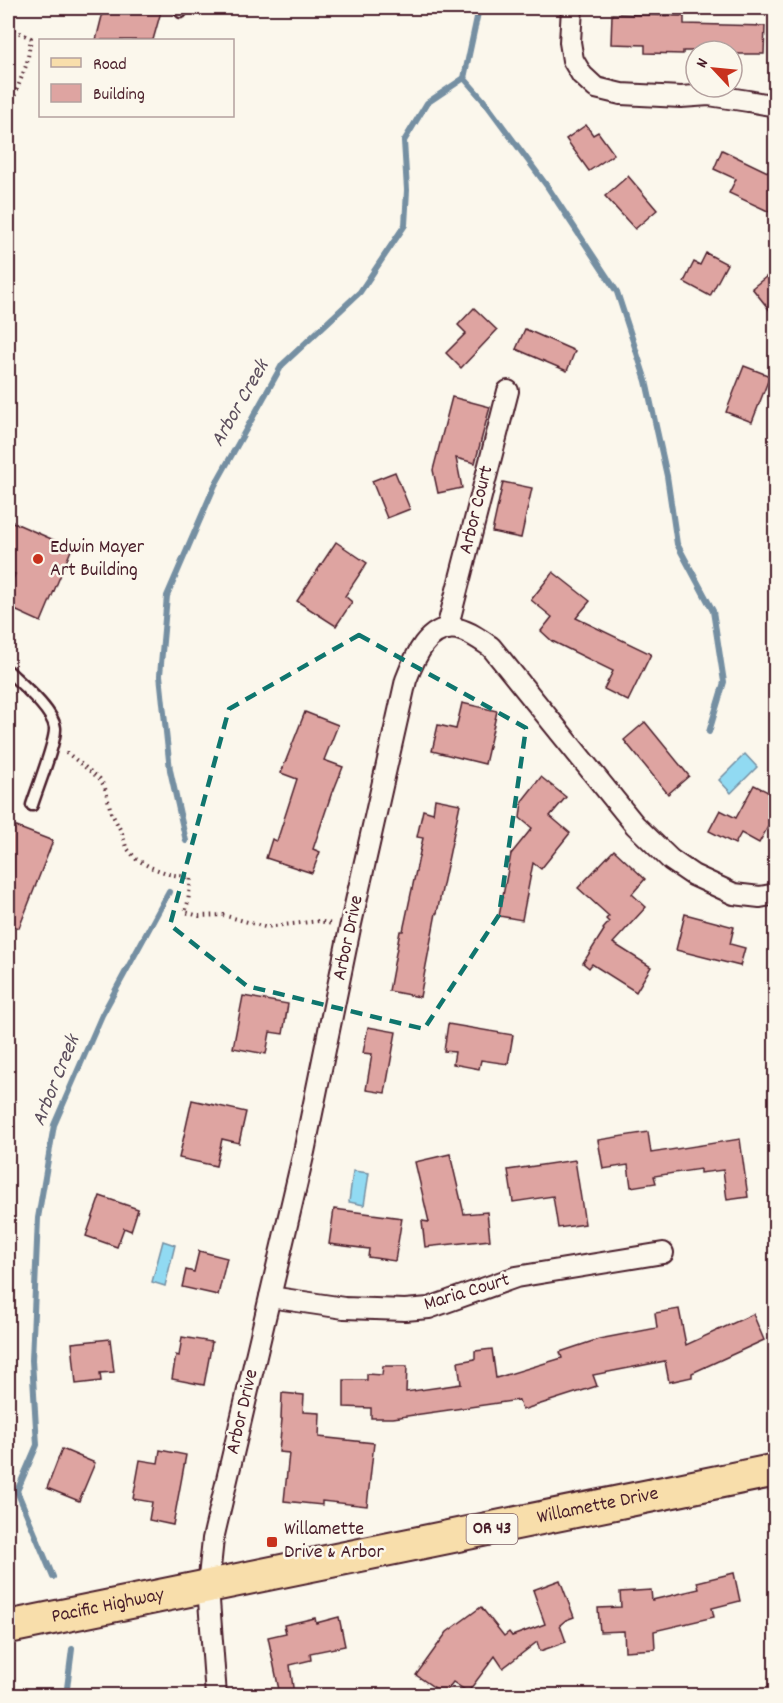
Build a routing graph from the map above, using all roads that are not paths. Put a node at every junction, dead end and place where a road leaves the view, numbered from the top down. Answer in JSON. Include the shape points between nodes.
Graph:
{"nodes":[{"id":1,"x":572,"y":8,"type":"edge"},
{"id":2,"x":776,"y":106,"type":"edge"},
{"id":3,"x":508,"y":391,"type":"dead end"},
{"id":4,"x":447,"y":629,"type":"junction"},
{"id":5,"x":8,"y":671,"type":"edge"},
{"id":6,"x":32,"y":805,"type":"dead end"},
{"id":7,"x":776,"y":894,"type":"edge"},
{"id":8,"x":663,"y":1252,"type":"dead end"},
{"id":9,"x":270,"y":1297,"type":"junction"},
{"id":10,"x":776,"y":1470,"type":"edge"},
{"id":11,"x":208,"y":1587,"type":"junction"},
{"id":12,"x":8,"y":1627,"type":"edge"},
{"id":13,"x":216,"y":1695,"type":"edge"}],
"edges":[{"from":1,"to":2,"type":"street","via":[[573,60],[596,88],[621,94],[708,96]]},
{"from":3,"to":4,"type":"street","name":"Arbor Court"},
{"from":4,"to":7,"type":"street","via":[[470,633],[491,647],[635,825],[671,860],[734,894]]},
{"from":4,"to":9,"type":"street","name":"Arbor Drive","via":[[421,648],[406,680]]},
{"from":5,"to":6,"type":"lane","via":[[45,708],[55,727]]},
{"from":8,"to":9,"type":"street","name":"Maria Court","via":[[516,1277],[429,1308],[344,1308]]},
{"from":9,"to":11,"type":"street","name":"Arbor Drive","via":[[213,1539]]},
{"from":10,"to":11,"type":"main road","name":"Willamette Drive","number":"OR 43"},
{"from":11,"to":12,"type":"main road","name":"Pacific Highway","number":"OR 43"},
{"from":11,"to":13,"type":"street","name":"Arbor Drive"}]}
